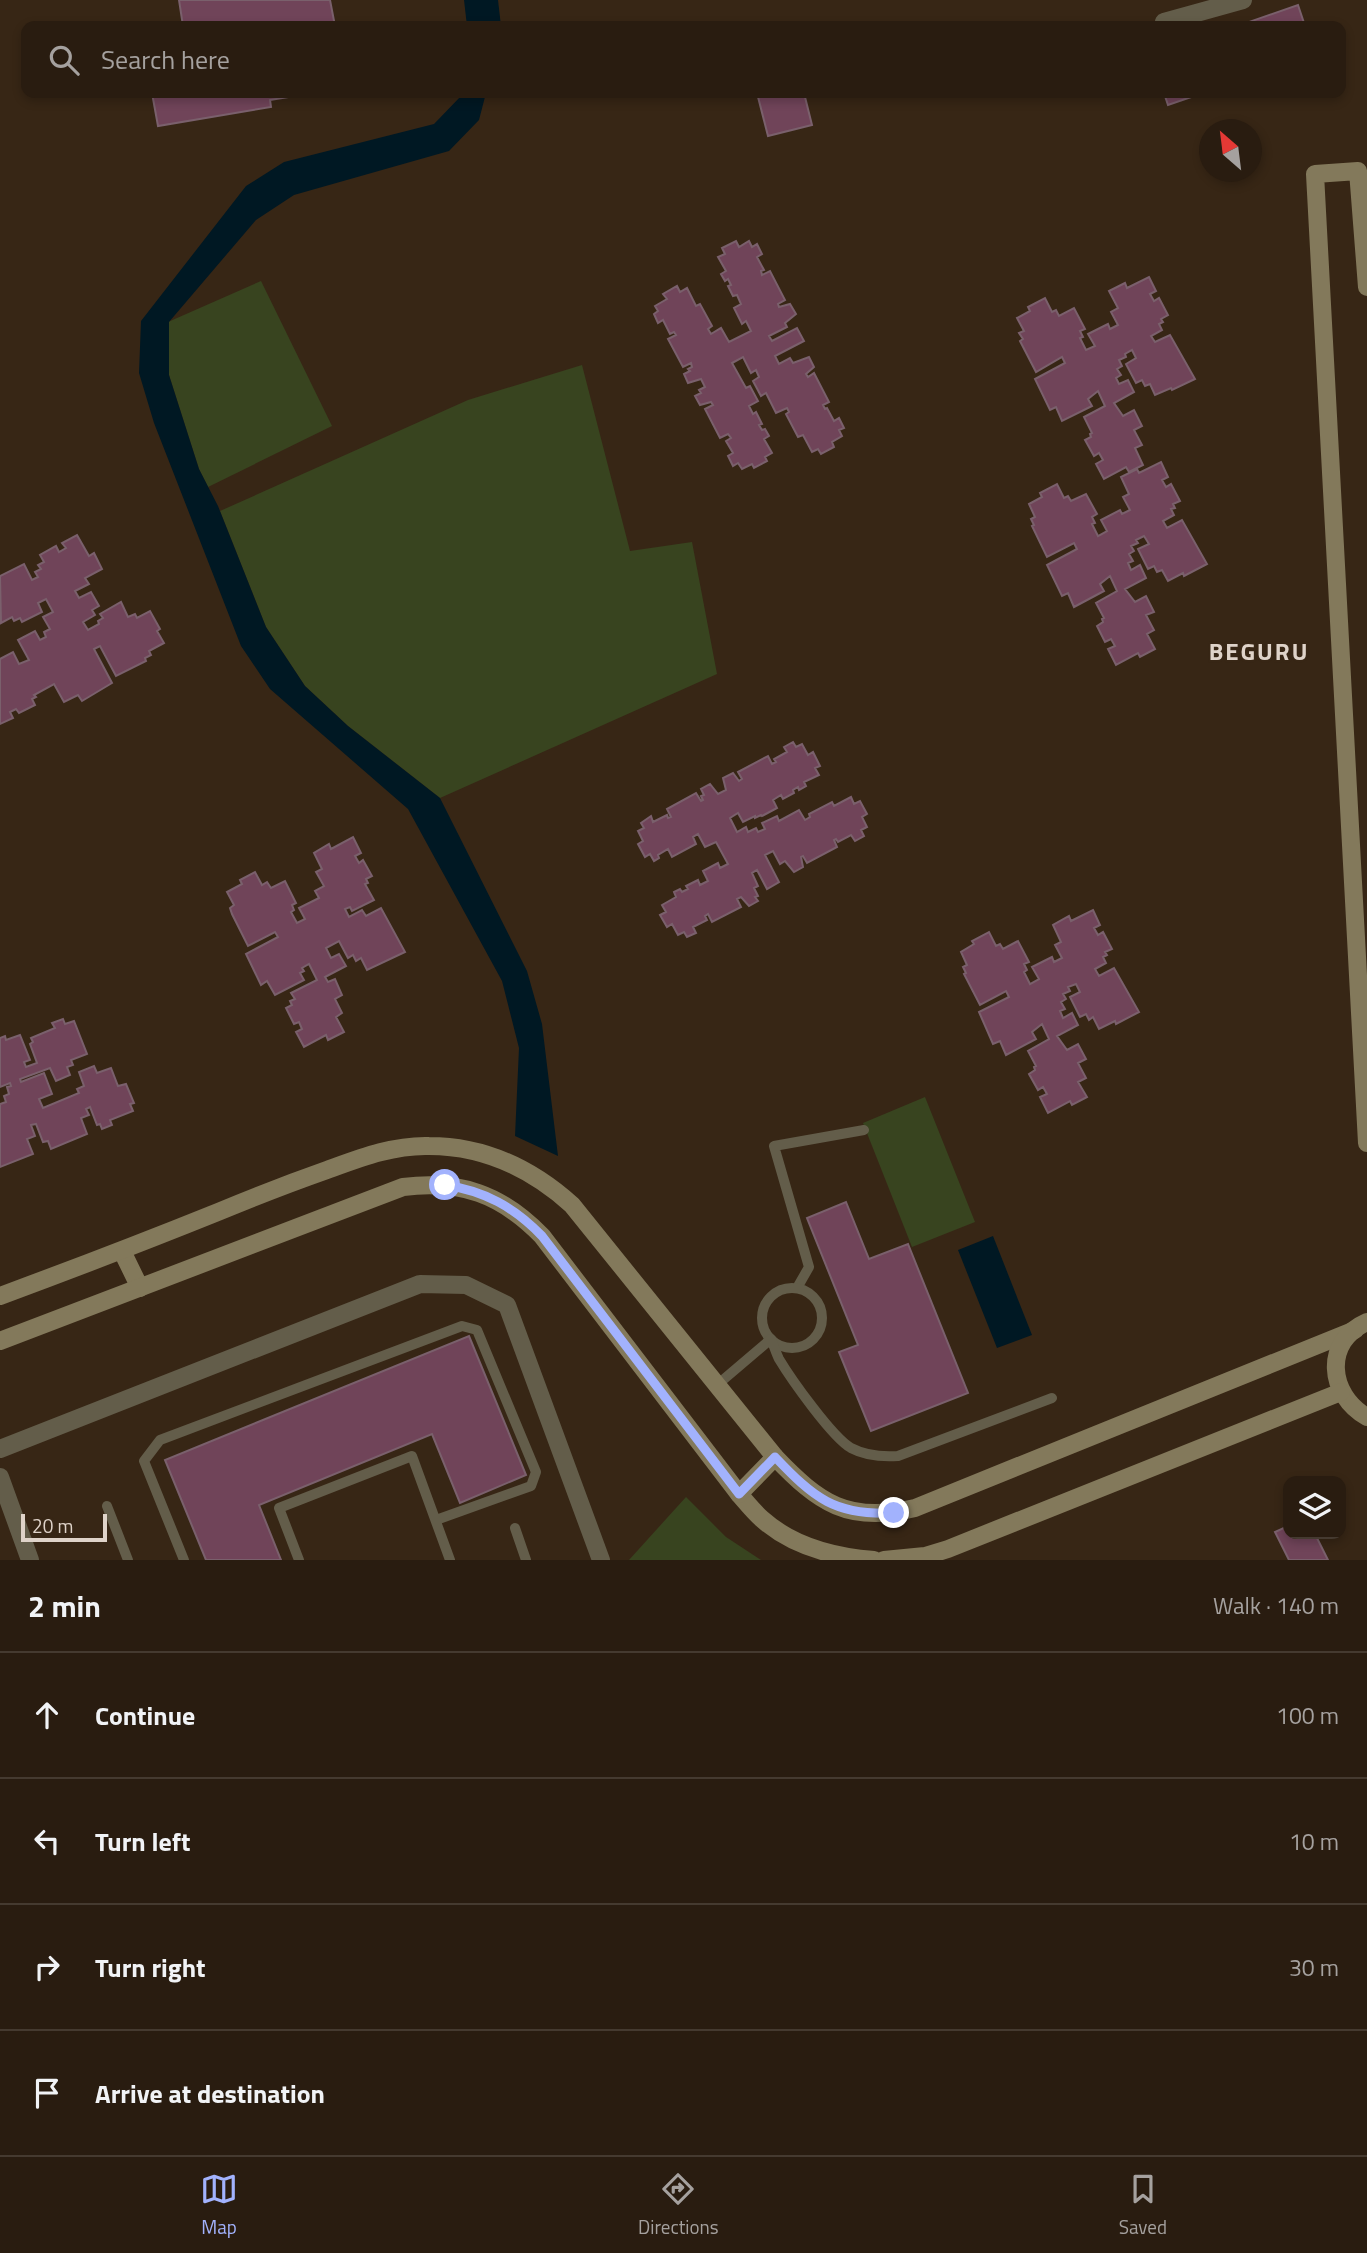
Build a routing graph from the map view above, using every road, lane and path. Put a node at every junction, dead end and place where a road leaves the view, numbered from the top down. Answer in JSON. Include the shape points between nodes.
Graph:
{"nodes":[{"id":1,"x":1242,"y":0,"type":"edge"},
{"id":2,"x":1168,"y":21,"type":"edge"},
{"id":3,"x":1367,"y":287,"type":"edge"},
{"id":4,"x":864,"y":1130,"type":"dead end"},
{"id":5,"x":1367,"y":1143,"type":"edge"},
{"id":6,"x":122,"y":1251,"type":"junction"},
{"id":7,"x":140,"y":1288,"type":"junction"},
{"id":8,"x":797,"y":1288,"type":"junction"},
{"id":9,"x":0,"y":1296,"type":"edge"},
{"id":10,"x":1361,"y":1326,"type":"edge"},
{"id":11,"x":771,"y":1339,"type":"junction"},
{"id":12,"x":0,"y":1341,"type":"edge"},
{"id":13,"x":716,"y":1385,"type":"junction"},
{"id":14,"x":1341,"y":1392,"type":"junction"},
{"id":15,"x":1052,"y":1398,"type":"dead end"},
{"id":16,"x":1367,"y":1417,"type":"edge"},
{"id":17,"x":0,"y":1449,"type":"edge"},
{"id":18,"x":775,"y":1457,"type":"junction"},
{"id":19,"x":0,"y":1477,"type":"edge"},
{"id":20,"x":739,"y":1494,"type":"junction"},
{"id":21,"x":107,"y":1506,"type":"dead end"},
{"id":22,"x":436,"y":1521,"type":"junction"},
{"id":23,"x":515,"y":1528,"type":"dead end"},
{"id":24,"x":30,"y":1560,"type":"edge"},
{"id":25,"x":128,"y":1560,"type":"edge"},
{"id":26,"x":184,"y":1560,"type":"edge"},
{"id":27,"x":299,"y":1560,"type":"edge"},
{"id":28,"x":450,"y":1560,"type":"edge"},
{"id":29,"x":526,"y":1560,"type":"edge"},
{"id":30,"x":601,"y":1560,"type":"edge"},
{"id":31,"x":874,"y":1560,"type":"edge"},
{"id":32,"x":884,"y":1560,"type":"edge"}],
"edges":[{"from":1,"to":2,"type":"street"},
{"from":3,"to":5,"type":"main road","via":[[1358,171],[1315,174]]},
{"from":4,"to":8,"type":"lane","via":[[774,1146],[809,1267]]},
{"from":6,"to":7,"type":"main road"},
{"from":6,"to":9,"type":"main road"},
{"from":6,"to":13,"type":"main road","via":[[377,1152],[429,1146],[481,1152],[530,1173],[572,1205]]},
{"from":7,"to":12,"type":"main road"},
{"from":7,"to":20,"type":"main road","via":[[403,1187],[466,1188],[506,1205],[542,1236]]},
{"from":8,"to":11,"type":"lane","via":[[778,1291],[765,1305],[762,1324]]},
{"from":8,"to":11,"type":"lane","via":[[819,1305],[822,1315],[817,1334],[791,1348]]},
{"from":10,"to":14,"type":"main road","via":[[1342,1345],[1337,1360]]},
{"from":10,"to":18,"type":"main road","via":[[894,1513],[852,1512],[834,1505],[800,1484]]},
{"from":11,"to":13,"type":"lane"},
{"from":11,"to":15,"type":"lane","via":[[778,1358],[836,1437],[867,1454],[898,1456]]},
{"from":13,"to":18,"type":"main road"},
{"from":14,"to":16,"type":"main road"},
{"from":14,"to":32,"type":"main road","via":[[948,1549]]},
{"from":17,"to":30,"type":"street","via":[[420,1284],[466,1285],[507,1305]]},
{"from":18,"to":20,"type":"main road"},
{"from":19,"to":24,"type":"street"},
{"from":20,"to":31,"type":"main road","via":[[762,1519],[804,1544]]},
{"from":21,"to":25,"type":"lane"},
{"from":22,"to":26,"type":"lane","via":[[531,1486],[536,1472],[477,1330],[462,1326],[160,1440],[144,1461]]},
{"from":22,"to":27,"type":"lane","via":[[412,1457],[279,1507]]},
{"from":22,"to":28,"type":"lane"},
{"from":23,"to":29,"type":"lane"}]}
